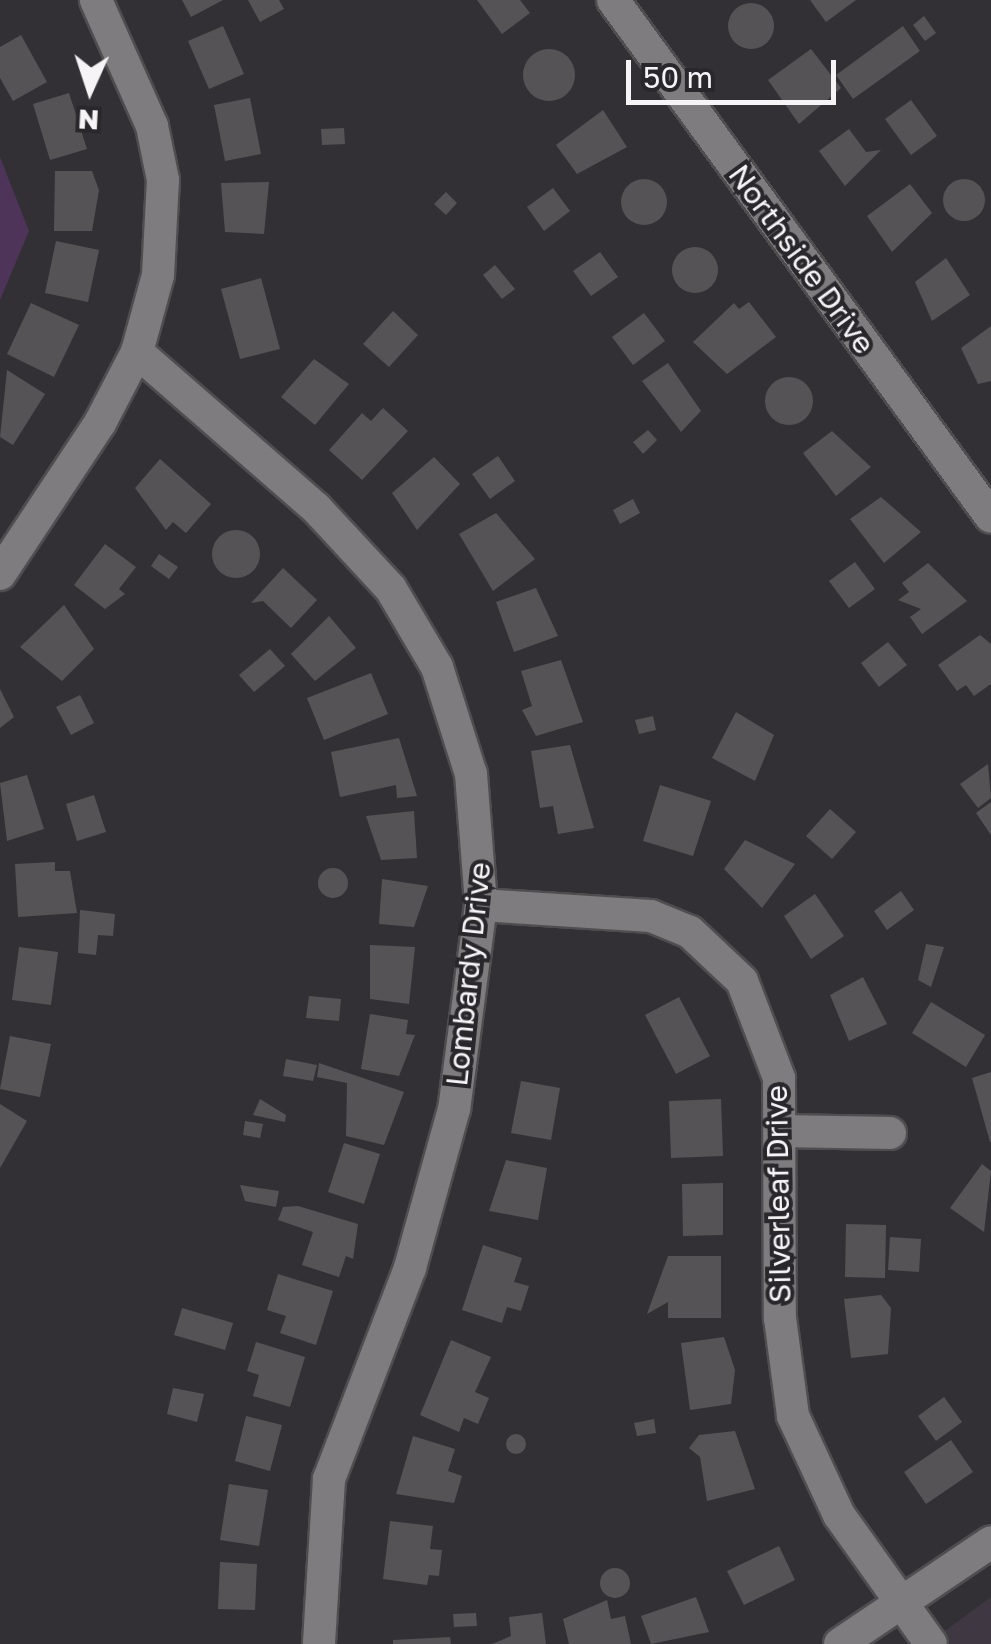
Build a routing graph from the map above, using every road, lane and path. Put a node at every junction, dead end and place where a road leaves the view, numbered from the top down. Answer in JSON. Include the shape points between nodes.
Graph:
{"nodes":[{"id":1,"x":96,"y":0,"type":"edge"},
{"id":2,"x":614,"y":0,"type":"edge"},
{"id":3,"x":136,"y":352,"type":"junction"},
{"id":4,"x":991,"y":517,"type":"edge"},
{"id":5,"x":0,"y":574,"type":"edge"},
{"id":6,"x":480,"y":905,"type":"junction"},
{"id":7,"x":784,"y":1131,"type":"junction"},
{"id":8,"x":890,"y":1132,"type":"dead end"},
{"id":9,"x":991,"y":1542,"type":"edge"},
{"id":10,"x":899,"y":1609,"type":"junction"},
{"id":11,"x":318,"y":1644,"type":"edge"},
{"id":12,"x":840,"y":1644,"type":"edge"},
{"id":13,"x":931,"y":1644,"type":"edge"}],
"edges":[{"from":1,"to":3,"type":"street","via":[[137,80],[162,180],[158,275]]},
{"from":2,"to":4,"type":"street","name":"Northside Drive"},
{"from":3,"to":5,"type":"street"},
{"from":3,"to":6,"type":"street","name":"Lombardy Drive","via":[[360,551],[415,627],[451,700],[471,774]]},
{"from":6,"to":7,"type":"street","name":"Silverleaf Drive","via":[[651,916],[690,932],[719,954],[757,1010],[779,1078]]},
{"from":6,"to":11,"type":"street","name":"Lombardy Drive","via":[[436,1182],[329,1479]]},
{"from":7,"to":8,"type":"street"},
{"from":7,"to":10,"type":"street","name":"Silverleaf Drive","via":[[780,1318],[793,1416],[822,1485]]},
{"from":9,"to":10,"type":"street"},
{"from":10,"to":12,"type":"street"},
{"from":10,"to":13,"type":"street","name":"Silverleaf Drive"}]}
